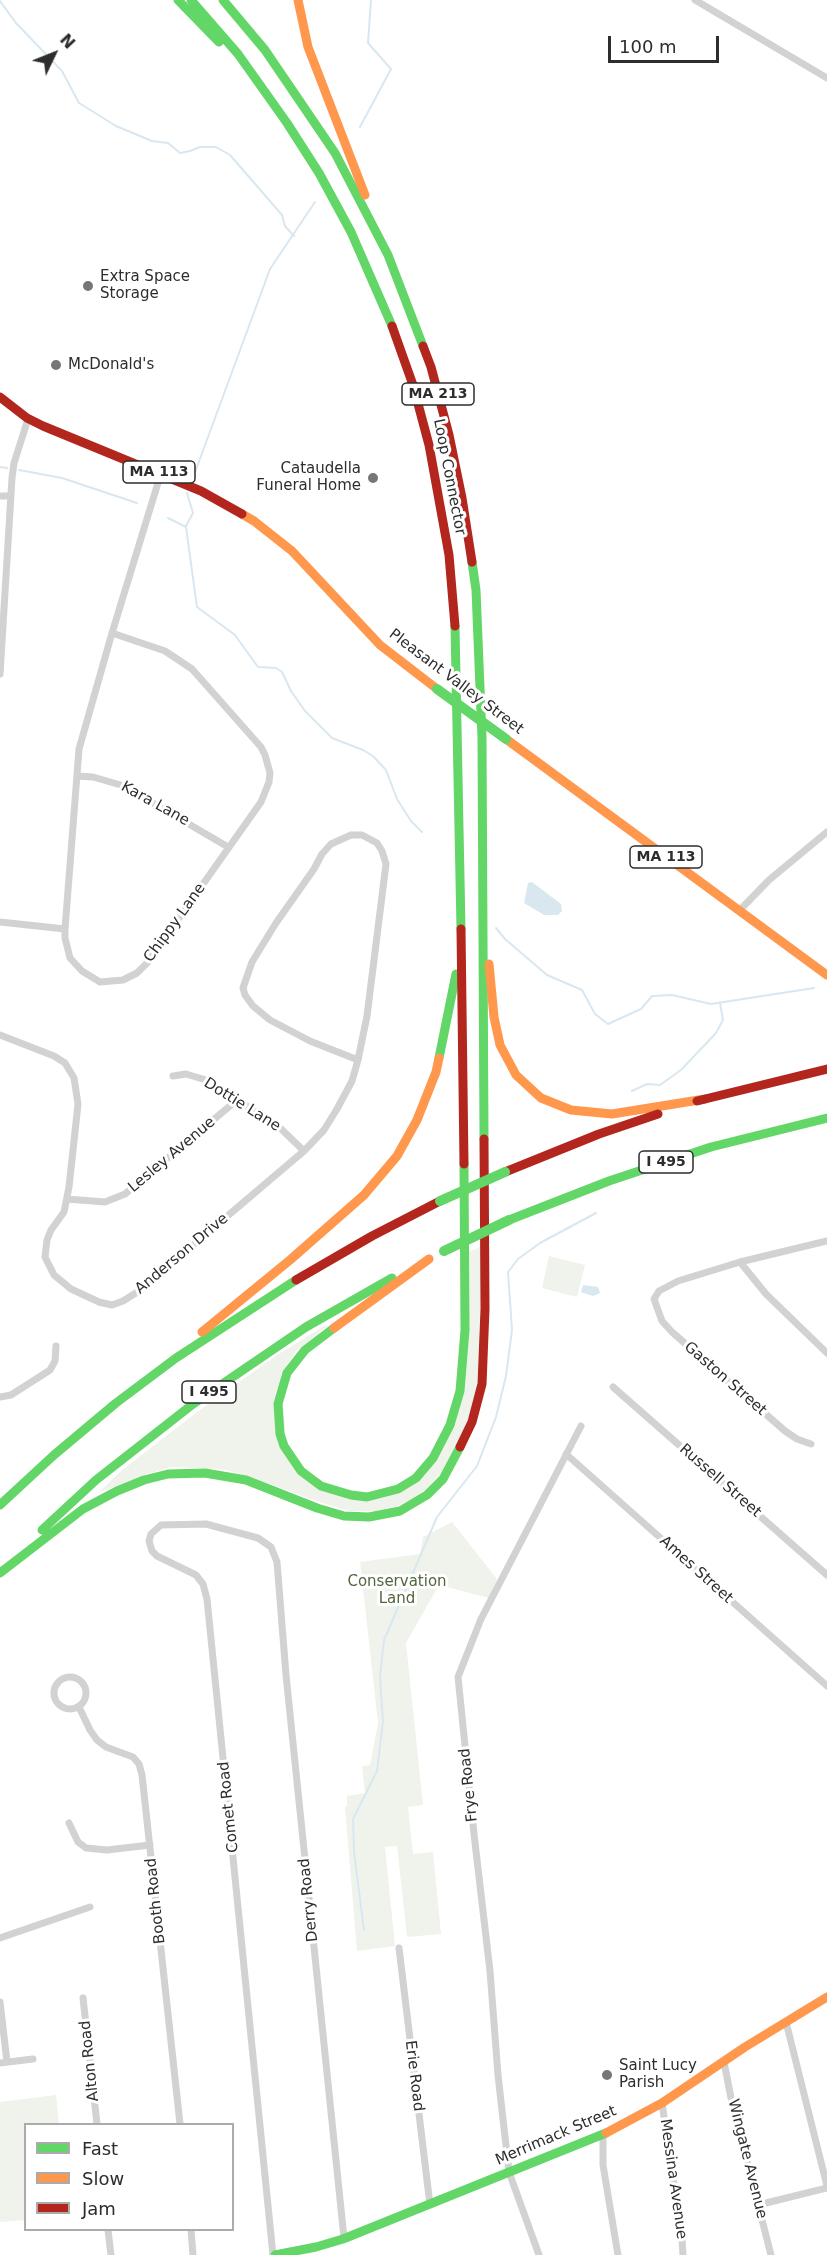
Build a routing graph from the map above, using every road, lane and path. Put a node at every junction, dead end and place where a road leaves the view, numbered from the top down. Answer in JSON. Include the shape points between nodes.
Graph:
{"nodes":[{"id":1,"x":178,"y":0,"type":"edge"},
{"id":2,"x":191,"y":0,"type":"edge"},
{"id":3,"x":223,"y":0,"type":"edge"},
{"id":4,"x":298,"y":0,"type":"edge"},
{"id":5,"x":695,"y":0,"type":"edge"},
{"id":6,"x":254,"y":77,"type":"junction"},
{"id":7,"x":827,"y":78,"type":"edge"},
{"id":8,"x":388,"y":255,"type":"junction"},
{"id":9,"x":0,"y":397,"type":"edge"},
{"id":10,"x":28,"y":419,"type":"junction"},
{"id":11,"x":161,"y":473,"type":"junction"},
{"id":12,"x":0,"y":496,"type":"edge"},
{"id":13,"x":11,"y":496,"type":"junction"},
{"id":14,"x":112,"y":633,"type":"junction"},
{"id":15,"x":0,"y":674,"type":"edge"},
{"id":16,"x":76,"y":776,"type":"junction"},
{"id":17,"x":827,"y":832,"type":"edge"},
{"id":18,"x":481,"y":843,"type":"junction"},
{"id":19,"x":228,"y":847,"type":"junction"},
{"id":20,"x":739,"y":911,"type":"junction"},
{"id":21,"x":0,"y":922,"type":"edge"},
{"id":22,"x":65,"y":929,"type":"junction"},
{"id":23,"x":461,"y":952,"type":"junction"},
{"id":24,"x":827,"y":975,"type":"edge"},
{"id":25,"x":0,"y":1035,"type":"edge"},
{"id":26,"x":358,"y":1060,"type":"junction"},
{"id":27,"x":827,"y":1069,"type":"edge"},
{"id":28,"x":173,"y":1076,"type":"dead end"},
{"id":29,"x":705,"y":1099,"type":"junction"},
{"id":30,"x":237,"y":1100,"type":"junction"},
{"id":31,"x":827,"y":1118,"type":"edge"},
{"id":32,"x":304,"y":1151,"type":"junction"},
{"id":33,"x":67,"y":1199,"type":"junction"},
{"id":34,"x":827,"y":1241,"type":"edge"},
{"id":35,"x":429,"y":1259,"type":"junction"},
{"id":36,"x":740,"y":1262,"type":"junction"},
{"id":37,"x":56,"y":1346,"type":"dead end"},
{"id":38,"x":827,"y":1353,"type":"edge"},
{"id":39,"x":176,"y":1358,"type":"junction"},
{"id":40,"x":613,"y":1387,"type":"dead end"},
{"id":41,"x":0,"y":1397,"type":"edge"},
{"id":42,"x":581,"y":1426,"type":"dead end"},
{"id":43,"x":811,"y":1443,"type":"dead end"},
{"id":44,"x":566,"y":1454,"type":"junction"},
{"id":45,"x":0,"y":1505,"type":"edge"},
{"id":46,"x":277,"y":1562,"type":"joint"},
{"id":47,"x":0,"y":1572,"type":"edge"},
{"id":48,"x":827,"y":1575,"type":"edge"},
{"id":49,"x":827,"y":1686,"type":"edge"},
{"id":50,"x":79,"y":1707,"type":"junction"},
{"id":51,"x":69,"y":1823,"type":"dead end"},
{"id":52,"x":150,"y":1845,"type":"junction"},
{"id":53,"x":90,"y":1907,"type":"dead end"},
{"id":54,"x":0,"y":1938,"type":"edge"},
{"id":55,"x":399,"y":1948,"type":"dead end"},
{"id":56,"x":827,"y":1997,"type":"edge"},
{"id":57,"x":83,"y":1998,"type":"dead end"},
{"id":58,"x":0,"y":2002,"type":"edge"},
{"id":59,"x":786,"y":2022,"type":"junction"},
{"id":60,"x":33,"y":2059,"type":"dead end"},
{"id":61,"x":4,"y":2062,"type":"edge"},
{"id":62,"x":724,"y":2062,"type":"junction"},
{"id":63,"x":662,"y":2103,"type":"junction"},
{"id":64,"x":97,"y":2123,"type":"edge"},
{"id":65,"x":180,"y":2123,"type":"edge"},
{"id":66,"x":603,"y":2135,"type":"junction"},
{"id":67,"x":509,"y":2172,"type":"junction"},
{"id":68,"x":827,"y":2187,"type":"edge"},
{"id":69,"x":430,"y":2205,"type":"junction"},
{"id":70,"x":758,"y":2205,"type":"junction"},
{"id":71,"x":108,"y":2231,"type":"edge"},
{"id":72,"x":191,"y":2231,"type":"edge"},
{"id":73,"x":344,"y":2238,"type":"junction"},
{"id":74,"x":312,"y":2251,"type":"edge"},
{"id":75,"x":538,"y":2253,"type":"edge"},
{"id":76,"x":111,"y":2255,"type":"edge"},
{"id":77,"x":194,"y":2255,"type":"edge"},
{"id":78,"x":274,"y":2255,"type":"edge"},
{"id":79,"x":528,"y":2255,"type":"edge"},
{"id":80,"x":618,"y":2255,"type":"edge"},
{"id":81,"x":683,"y":2255,"type":"edge"},
{"id":82,"x":771,"y":2255,"type":"edge"}],
"edges":[{"from":1,"to":6,"type":"main road"},
{"from":2,"to":6,"type":"main road","name":"Loop Connector","number":"MA 213"},
{"from":3,"to":8,"type":"main road","name":"Loop Connector","number":"MA 213","via":[[265,50],[335,153]]},
{"from":4,"to":8,"type":"main road","via":[[317,74]]},
{"from":5,"to":7,"type":"street"},
{"from":6,"to":23,"type":"main road","name":"Loop Connector","number":"MA 213","via":[[319,173],[351,232],[387,312],[429,445],[449,555],[457,652]]},
{"from":8,"to":18,"type":"main road","name":"Loop Connector","number":"MA 213","via":[[431,367],[462,498],[476,590],[482,737]]},
{"from":9,"to":10,"type":"main road","name":"Pleasant Valley Street","number":"MA 113"},
{"from":10,"to":11,"type":"main road","name":"Pleasant Valley Street","number":"MA 113"},
{"from":10,"to":13,"type":"street","via":[[14,463]]},
{"from":11,"to":14,"type":"street","name":"Chippy Lane"},
{"from":11,"to":20,"type":"main road","name":"Pleasant Valley Street","number":"MA 113","bridge":true,"via":[[222,501],[267,530],[380,645]]},
{"from":12,"to":13,"type":"street"},
{"from":13,"to":15,"type":"street"},
{"from":14,"to":16,"type":"street","name":"Chippy Lane","via":[[80,743]]},
{"from":14,"to":19,"type":"street","name":"Chippy Lane","via":[[165,651],[192,669],[265,755],[270,773],[265,792]]},
{"from":16,"to":19,"type":"street","name":"Kara Lane","via":[[124,786]]},
{"from":16,"to":22,"type":"street","name":"Chippy Lane"},
{"from":17,"to":20,"type":"street"},
{"from":18,"to":29,"type":"main road","via":[[497,1036],[506,1061],[521,1082],[551,1103],[594,1113],[624,1113]]},
{"from":18,"to":47,"type":"main road","via":[[484,1354],[472,1422],[451,1467],[436,1487],[412,1506],[386,1515],[354,1517],[317,1508],[246,1479],[205,1473],[168,1474],[117,1491],[83,1509]]},
{"from":19,"to":22,"type":"street","name":"Chippy Lane","via":[[137,973],[123,980],[100,982],[92,978],[70,958]]},
{"from":20,"to":24,"type":"main road","name":"Pleasant Valley Street","number":"MA 113"},
{"from":21,"to":22,"type":"street"},
{"from":23,"to":35,"type":"main road","via":[[465,1337],[456,1408],[433,1458],[416,1478],[398,1489],[367,1497],[321,1486],[301,1471],[280,1434],[278,1404],[287,1373],[305,1350]]},
{"from":23,"to":39,"type":"main road","via":[[436,1072],[397,1156],[364,1196]]},
{"from":25,"to":33,"type":"street","name":"Anderson Drive","via":[[54,1056],[65,1063],[74,1078],[78,1104]]},
{"from":26,"to":26,"type":"street","name":"Anderson Drive","via":[[289,1032],[253,1006],[243,988],[252,962],[322,854],[331,844],[351,835],[362,835],[377,843],[386,864]]},
{"from":26,"to":32,"type":"street","name":"Anderson Drive","via":[[337,1109]]},
{"from":27,"to":29,"type":"main road","number":"I 495"},
{"from":28,"to":30,"type":"street","name":"Dottie Lane","via":[[186,1074],[206,1080]]},
{"from":29,"to":39,"type":"main road","number":"I 495","bridge":true,"via":[[599,1134],[440,1201],[312,1269]]},
{"from":30,"to":32,"type":"street","name":"Dottie Lane","via":[[278,1126]]},
{"from":30,"to":33,"type":"street","name":"Lesley Avenue","via":[[116,1200],[93,1203]]},
{"from":31,"to":35,"type":"main road","number":"I 495","bridge":true,"via":[[711,1147],[620,1177],[509,1220]]},
{"from":32,"to":33,"type":"street","name":"Anderson Drive","via":[[139,1291],[112,1305],[71,1289],[48,1265],[47,1240],[64,1212]]},
{"from":34,"to":36,"type":"street"},
{"from":35,"to":47,"type":"main road","number":"I 495","via":[[306,1327],[193,1404],[96,1480]]},
{"from":36,"to":38,"type":"street","via":[[765,1294]]},
{"from":36,"to":43,"type":"street","name":"Gaston Street","via":[[659,1291],[654,1299],[662,1321],[785,1431]]},
{"from":37,"to":41,"type":"street","via":[[50,1370],[11,1395]]},
{"from":39,"to":45,"type":"main road","number":"I 495","via":[[72,1440]]},
{"from":40,"to":48,"type":"street","name":"Russell Street"},
{"from":42,"to":44,"type":"street","name":"Frye Road"},
{"from":44,"to":49,"type":"street","name":"Ames Street"},
{"from":44,"to":67,"type":"street","name":"Frye Road","via":[[482,1619],[458,1677]]},
{"from":46,"to":73,"type":"street","name":"Derry Road"},
{"from":46,"to":78,"type":"street","name":"Comet Road","via":[[264,1540],[213,1525],[161,1525],[149,1538],[150,1548],[157,1556],[200,1580],[207,1599]]},
{"from":50,"to":50,"type":"street","via":[[66,1708],[56,1700],[55,1687],[64,1678],[76,1677],[85,1685],[86,1697]]},
{"from":50,"to":52,"type":"street","name":"Booth Road","via":[[97,1740],[133,1757],[141,1767]]},
{"from":51,"to":52,"type":"street","via":[[81,1846],[93,1850]]},
{"from":52,"to":65,"type":"street","name":"Booth Road"},
{"from":53,"to":54,"type":"street"},
{"from":55,"to":69,"type":"street","name":"Erie Road"},
{"from":56,"to":59,"type":"main road","name":"Merrimack Street"},
{"from":57,"to":64,"type":"street","name":"Alton Road"},
{"from":58,"to":61,"type":"street"},
{"from":59,"to":62,"type":"main road","name":"Merrimack Street"},
{"from":59,"to":68,"type":"street"},
{"from":60,"to":61,"type":"street"},
{"from":62,"to":63,"type":"main road","name":"Merrimack Street"},
{"from":62,"to":70,"type":"street","name":"Wingate Avenue"},
{"from":63,"to":66,"type":"main road","name":"Merrimack Street"},
{"from":63,"to":81,"type":"street","name":"Messina Avenue"},
{"from":66,"to":67,"type":"main road","name":"Merrimack Street"},
{"from":66,"to":80,"type":"street","via":[[603,2165]]},
{"from":67,"to":69,"type":"main road","name":"Merrimack Street"},
{"from":67,"to":75,"type":"street","name":"Frye Road"},
{"from":68,"to":70,"type":"street"},
{"from":69,"to":73,"type":"main road","name":"Merrimack Street"},
{"from":70,"to":82,"type":"street","name":"Wingate Avenue"},
{"from":71,"to":76,"type":"street"},
{"from":72,"to":77,"type":"street"},
{"from":73,"to":74,"type":"main road","name":"Merrimack Street"},
{"from":74,"to":78,"type":"main road","name":"Merrimack Street"},
{"from":75,"to":79,"type":"street"}]}
